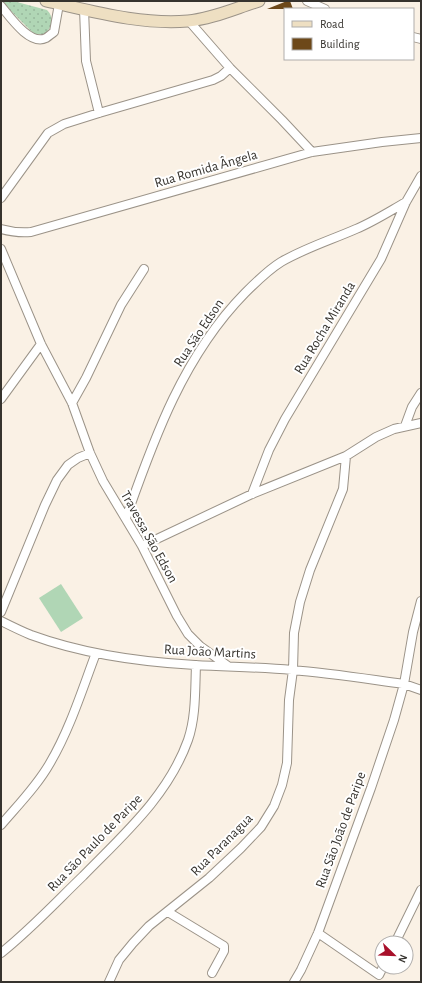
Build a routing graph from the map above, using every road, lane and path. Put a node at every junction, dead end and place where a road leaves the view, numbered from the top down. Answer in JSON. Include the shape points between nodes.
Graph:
{"nodes":[{"id":1,"x":46,"y":1,"type":"edge"},
{"id":2,"x":259,"y":1,"type":"edge"},
{"id":3,"x":307,"y":1,"type":"edge"},
{"id":4,"x":59,"y":4,"type":"junction"},
{"id":5,"x":1,"y":6,"type":"edge"},
{"id":6,"x":323,"y":8,"type":"edge"},
{"id":7,"x":84,"y":9,"type":"junction"},
{"id":8,"x":189,"y":21,"type":"junction"},
{"id":9,"x":230,"y":68,"type":"junction"},
{"id":10,"x":99,"y":113,"type":"junction"},
{"id":11,"x":421,"y":138,"type":"edge"},
{"id":12,"x":312,"y":152,"type":"junction"},
{"id":13,"x":421,"y":176,"type":"edge"},
{"id":14,"x":1,"y":198,"type":"edge"},
{"id":15,"x":406,"y":202,"type":"junction"},
{"id":16,"x":1,"y":229,"type":"edge"},
{"id":17,"x":1,"y":250,"type":"edge"},
{"id":18,"x":144,"y":269,"type":"dead end"},
{"id":19,"x":41,"y":344,"type":"junction"},
{"id":20,"x":421,"y":393,"type":"edge"},
{"id":21,"x":1,"y":399,"type":"edge"},
{"id":22,"x":72,"y":403,"type":"junction"},
{"id":23,"x":421,"y":423,"type":"edge"},
{"id":24,"x":405,"y":426,"type":"junction"},
{"id":25,"x":90,"y":453,"type":"junction"},
{"id":26,"x":346,"y":456,"type":"junction"},
{"id":27,"x":252,"y":494,"type":"junction"},
{"id":28,"x":126,"y":518,"type":"junction"},
{"id":29,"x":142,"y":546,"type":"junction"},
{"id":30,"x":421,"y":601,"type":"edge"},
{"id":31,"x":1,"y":612,"type":"edge"},
{"id":32,"x":1,"y":621,"type":"edge"},
{"id":33,"x":96,"y":653,"type":"junction"},
{"id":34,"x":196,"y":665,"type":"junction"},
{"id":35,"x":228,"y":666,"type":"junction"},
{"id":36,"x":293,"y":670,"type":"junction"},
{"id":37,"x":404,"y":684,"type":"junction"},
{"id":38,"x":421,"y":690,"type":"edge"},
{"id":39,"x":1,"y":825,"type":"edge"},
{"id":40,"x":421,"y":890,"type":"edge"},
{"id":41,"x":168,"y":912,"type":"junction"},
{"id":42,"x":318,"y":933,"type":"junction"},
{"id":43,"x":400,"y":935,"type":"edge"},
{"id":44,"x":1,"y":953,"type":"edge"},
{"id":45,"x":374,"y":972,"type":"edge"},
{"id":46,"x":212,"y":973,"type":"dead end"},
{"id":47,"x":109,"y":982,"type":"edge"},
{"id":48,"x":294,"y":982,"type":"edge"}],
"edges":[{"from":1,"to":4,"type":"main road"},
{"from":2,"to":8,"type":"main road"},
{"from":3,"to":6,"type":"street"},
{"from":4,"to":5,"type":"street","via":[[54,32],[45,39],[35,39],[26,34]]},
{"from":4,"to":7,"type":"main road"},
{"from":7,"to":8,"type":"main road","via":[[121,17]]},
{"from":7,"to":10,"type":"street","via":[[86,61]]},
{"from":8,"to":9,"type":"street"},
{"from":9,"to":10,"type":"street","via":[[213,80]]},
{"from":9,"to":12,"type":"street"},
{"from":10,"to":14,"type":"street","via":[[64,124],[48,134]]},
{"from":11,"to":12,"type":"street","name":"Rua Romida Ângela"},
{"from":12,"to":16,"type":"street","name":"Rua Romida Ângela","via":[[31,232],[10,232]]},
{"from":13,"to":15,"type":"street","name":"Rua Rocha Miranda"},
{"from":15,"to":27,"type":"street","name":"Rua Rocha Miranda","via":[[381,259],[269,450]]},
{"from":15,"to":28,"type":"street","name":"Rua São Edson","via":[[357,229],[280,262],[232,306],[209,337],[163,418]]},
{"from":17,"to":19,"type":"street","name":"Travessa São Edson"},
{"from":18,"to":22,"type":"street","via":[[121,305]]},
{"from":19,"to":21,"type":"street"},
{"from":19,"to":22,"type":"street","name":"Travessa São Edson"},
{"from":20,"to":24,"type":"street"},
{"from":22,"to":25,"type":"street","name":"Travessa São Edson"},
{"from":23,"to":24,"type":"street"},
{"from":24,"to":26,"type":"street","via":[[376,437]]},
{"from":25,"to":28,"type":"street","name":"Travessa São Edson","via":[[103,481]]},
{"from":25,"to":31,"type":"street","via":[[68,465],[57,480]]},
{"from":26,"to":27,"type":"street"},
{"from":26,"to":36,"type":"street","name":"Rua Paranagua","via":[[343,489],[310,570],[300,602],[294,633]]},
{"from":27,"to":29,"type":"street"},
{"from":28,"to":29,"type":"street","name":"Travessa São Edson"},
{"from":29,"to":35,"type":"street","name":"Travessa São Edson","via":[[188,634]]},
{"from":30,"to":37,"type":"street","name":"Rua São João de Paripe"},
{"from":32,"to":33,"type":"street","name":"Rua João Martins","via":[[30,635]]},
{"from":33,"to":34,"type":"street","name":"Rua João Martins"},
{"from":33,"to":39,"type":"street","via":[[65,734],[50,763]]},
{"from":34,"to":35,"type":"street","name":"Rua João Martins"},
{"from":34,"to":44,"type":"street","name":"Rua São Paulo de Paripe","via":[[194,711],[188,739],[174,771],[156,798],[137,821]]},
{"from":35,"to":36,"type":"street","name":"Rua João Martins"},
{"from":36,"to":37,"type":"street","name":"Rua João Martins"},
{"from":36,"to":41,"type":"street","name":"Rua Paranagua","via":[[289,700],[287,763],[274,806],[261,827],[241,848]]},
{"from":37,"to":38,"type":"street","name":"Rua João Martins"},
{"from":37,"to":42,"type":"street","name":"Rua São João de Paripe","via":[[371,788]]},
{"from":40,"to":43,"type":"street"},
{"from":41,"to":46,"type":"street","via":[[224,946],[224,951]]},
{"from":41,"to":47,"type":"street","name":"Rua Paranagua","via":[[149,926],[118,960]]},
{"from":42,"to":45,"type":"street"},
{"from":42,"to":48,"type":"street","name":"Rua São João de Paripe"}]}
